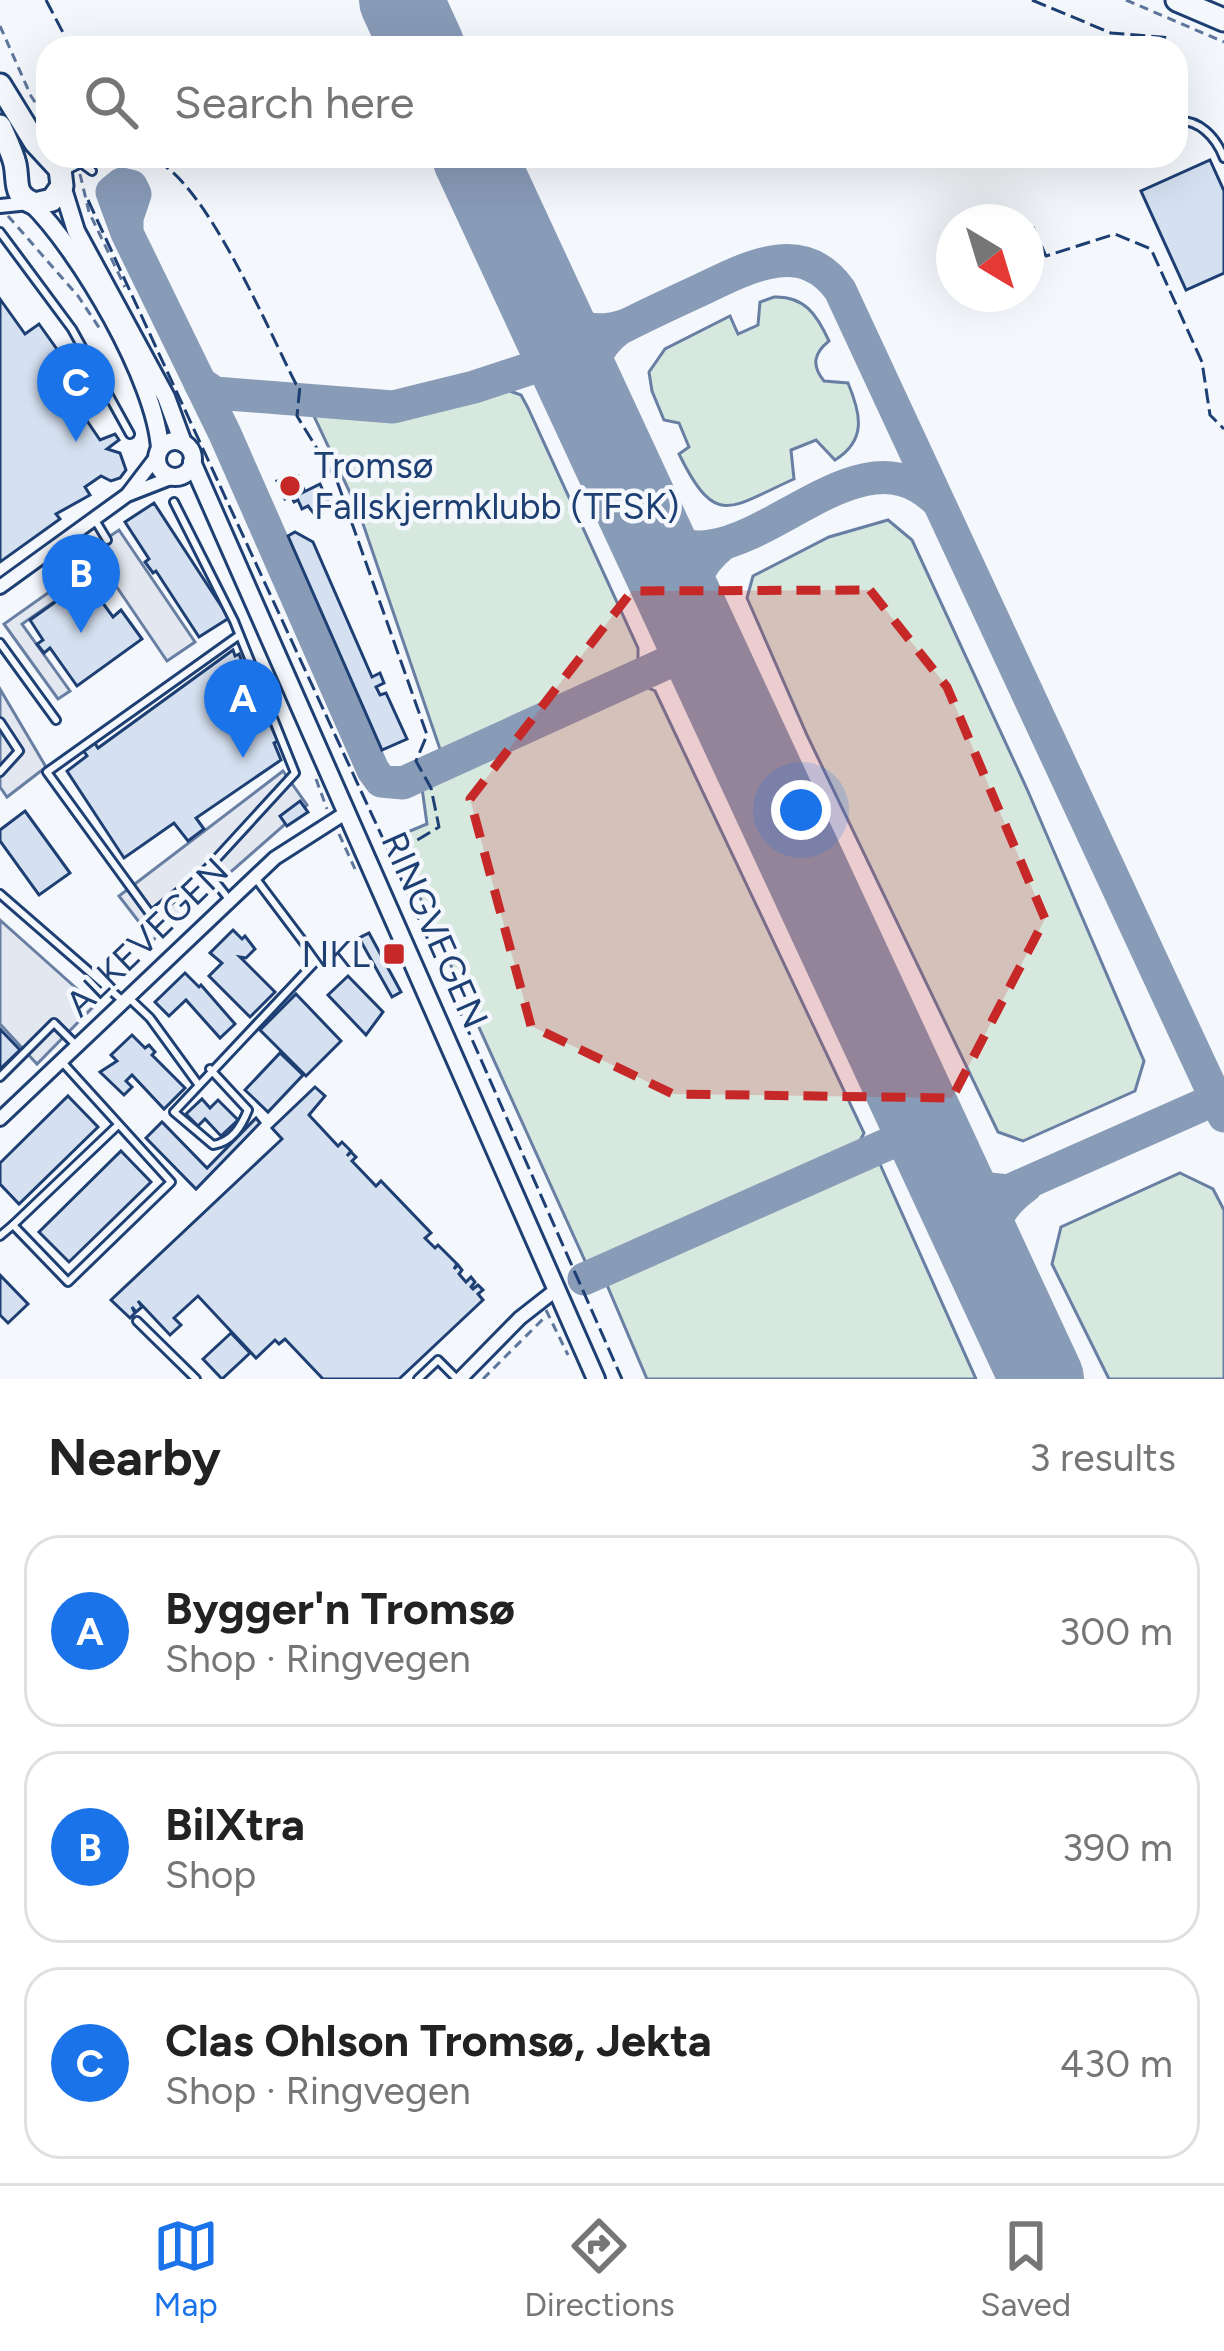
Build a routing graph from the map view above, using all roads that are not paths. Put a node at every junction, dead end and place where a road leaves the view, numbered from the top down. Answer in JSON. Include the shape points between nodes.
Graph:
{"nodes":[{"id":1,"x":1177,"y":0,"type":"edge"},
{"id":2,"x":1224,"y":20,"type":"edge"},
{"id":3,"x":0,"y":85,"type":"edge"},
{"id":4,"x":1188,"y":122,"type":"edge"},
{"id":5,"x":0,"y":126,"type":"edge"},
{"id":6,"x":36,"y":128,"type":"edge"},
{"id":7,"x":1224,"y":158,"type":"edge"},
{"id":8,"x":36,"y":160,"type":"edge"},
{"id":9,"x":68,"y":168,"type":"edge"},
{"id":10,"x":69,"y":168,"type":"edge"},
{"id":11,"x":75,"y":168,"type":"edge"},
{"id":12,"x":92,"y":171,"type":"dead end"},
{"id":13,"x":7,"y":175,"type":"edge"},
{"id":14,"x":31,"y":203,"type":"junction"},
{"id":15,"x":0,"y":210,"type":"edge"},
{"id":16,"x":0,"y":232,"type":"edge"},
{"id":17,"x":130,"y":434,"type":"dead end"},
{"id":18,"x":183,"y":443,"type":"junction"},
{"id":19,"x":159,"y":452,"type":"junction"},
{"id":20,"x":192,"y":462,"type":"junction"},
{"id":21,"x":175,"y":477,"type":"junction"},
{"id":22,"x":127,"y":495,"type":"junction"},
{"id":23,"x":174,"y":502,"type":"dead end"},
{"id":24,"x":212,"y":509,"type":"junction"},
{"id":25,"x":94,"y":520,"type":"junction"},
{"id":26,"x":107,"y":539,"type":"dead end"},
{"id":27,"x":0,"y":587,"type":"edge"},
{"id":28,"x":238,"y":636,"type":"junction"},
{"id":29,"x":0,"y":644,"type":"edge"},
{"id":30,"x":56,"y":720,"type":"dead end"},
{"id":31,"x":0,"y":722,"type":"edge"},
{"id":32,"x":0,"y":772,"type":"edge"},
{"id":33,"x":346,"y":812,"type":"junction"},
{"id":34,"x":206,"y":870,"type":"junction"},
{"id":35,"x":254,"y":876,"type":"junction"},
{"id":36,"x":0,"y":894,"type":"edge"},
{"id":37,"x":229,"y":900,"type":"junction"},
{"id":38,"x":125,"y":999,"type":"junction"},
{"id":39,"x":77,"y":1046,"type":"junction"},
{"id":40,"x":61,"y":1060,"type":"junction"},
{"id":41,"x":211,"y":1069,"type":"junction"},
{"id":42,"x":0,"y":1077,"type":"edge"},
{"id":43,"x":198,"y":1084,"type":"junction"},
{"id":44,"x":0,"y":1119,"type":"edge"},
{"id":45,"x":118,"y":1124,"type":"junction"},
{"id":46,"x":13,"y":1225,"type":"junction"},
{"id":47,"x":0,"y":1236,"type":"edge"},
{"id":48,"x":550,"y":1294,"type":"junction"},
{"id":49,"x":136,"y":1321,"type":"dead end"},
{"id":50,"x":196,"y":1379,"type":"edge"},
{"id":51,"x":418,"y":1379,"type":"edge"},
{"id":52,"x":458,"y":1379,"type":"edge"},
{"id":53,"x":596,"y":1379,"type":"edge"}],
"edges":[{"from":1,"to":2,"type":"highway"},
{"from":3,"to":6,"type":"highway"},
{"from":4,"to":7,"type":"lane","via":[[1219,144]]},
{"from":5,"to":13,"type":"highway"},
{"from":8,"to":13,"type":"highway"},
{"from":9,"to":14,"type":"highway","via":[[52,200]]},
{"from":10,"to":18,"type":"street","via":[[76,231]]},
{"from":11,"to":12,"type":"lane"},
{"from":13,"to":14,"type":"highway"},
{"from":14,"to":15,"type":"street"},
{"from":14,"to":19,"type":"street","via":[[62,241],[148,391]]},
{"from":16,"to":17,"type":"lane","via":[[72,329]]},
{"from":18,"to":19,"type":"street"},
{"from":18,"to":20,"type":"street"},
{"from":19,"to":21,"type":"street","via":[[161,470]]},
{"from":19,"to":22,"type":"street"},
{"from":20,"to":21,"type":"street"},
{"from":20,"to":24,"type":"street","name":"RINGVEGEN"},
{"from":21,"to":22,"type":"street"},
{"from":21,"to":24,"type":"street","name":"RINGVEGEN"},
{"from":22,"to":25,"type":"street"},
{"from":23,"to":28,"type":"lane"},
{"from":24,"to":33,"type":"street","name":"RINGVEGEN"},
{"from":25,"to":26,"type":"lane"},
{"from":25,"to":27,"type":"street"},
{"from":28,"to":34,"type":"lane","via":[[295,773]]},
{"from":28,"to":34,"type":"lane","via":[[47,772],[151,915]]},
{"from":29,"to":30,"type":"lane"},
{"from":31,"to":32,"type":"lane","via":[[19,751]]},
{"from":33,"to":35,"type":"street","name":"ALKEVEGEN"},
{"from":33,"to":48,"type":"street","name":"RINGVEGEN"},
{"from":34,"to":37,"type":"lane"},
{"from":35,"to":37,"type":"street","name":"ALKEVEGEN"},
{"from":35,"to":41,"type":"lane","via":[[317,960]]},
{"from":36,"to":38,"type":"lane"},
{"from":37,"to":38,"type":"street","name":"ALKEVEGEN"},
{"from":38,"to":39,"type":"street","name":"ALKEVEGEN"},
{"from":38,"to":43,"type":"lane","via":[[150,1018]]},
{"from":39,"to":40,"type":"street","name":"ALKEVEGEN"},
{"from":39,"to":42,"type":"lane","via":[[54,1023]]},
{"from":40,"to":44,"type":"street","name":"ALKEVEGEN"},
{"from":40,"to":45,"type":"lane"},
{"from":41,"to":43,"type":"lane"},
{"from":41,"to":43,"type":"lane","via":[[248,1110],[225,1143],[213,1145],[174,1112]]},
{"from":45,"to":46,"type":"lane"},
{"from":45,"to":46,"type":"lane","via":[[171,1182],[68,1282]]},
{"from":46,"to":47,"type":"lane"},
{"from":48,"to":52,"type":"street"},
{"from":48,"to":53,"type":"street","name":"RINGVEGEN"},
{"from":49,"to":50,"type":"lane"},
{"from":51,"to":52,"type":"lane","via":[[438,1360]]}]}
